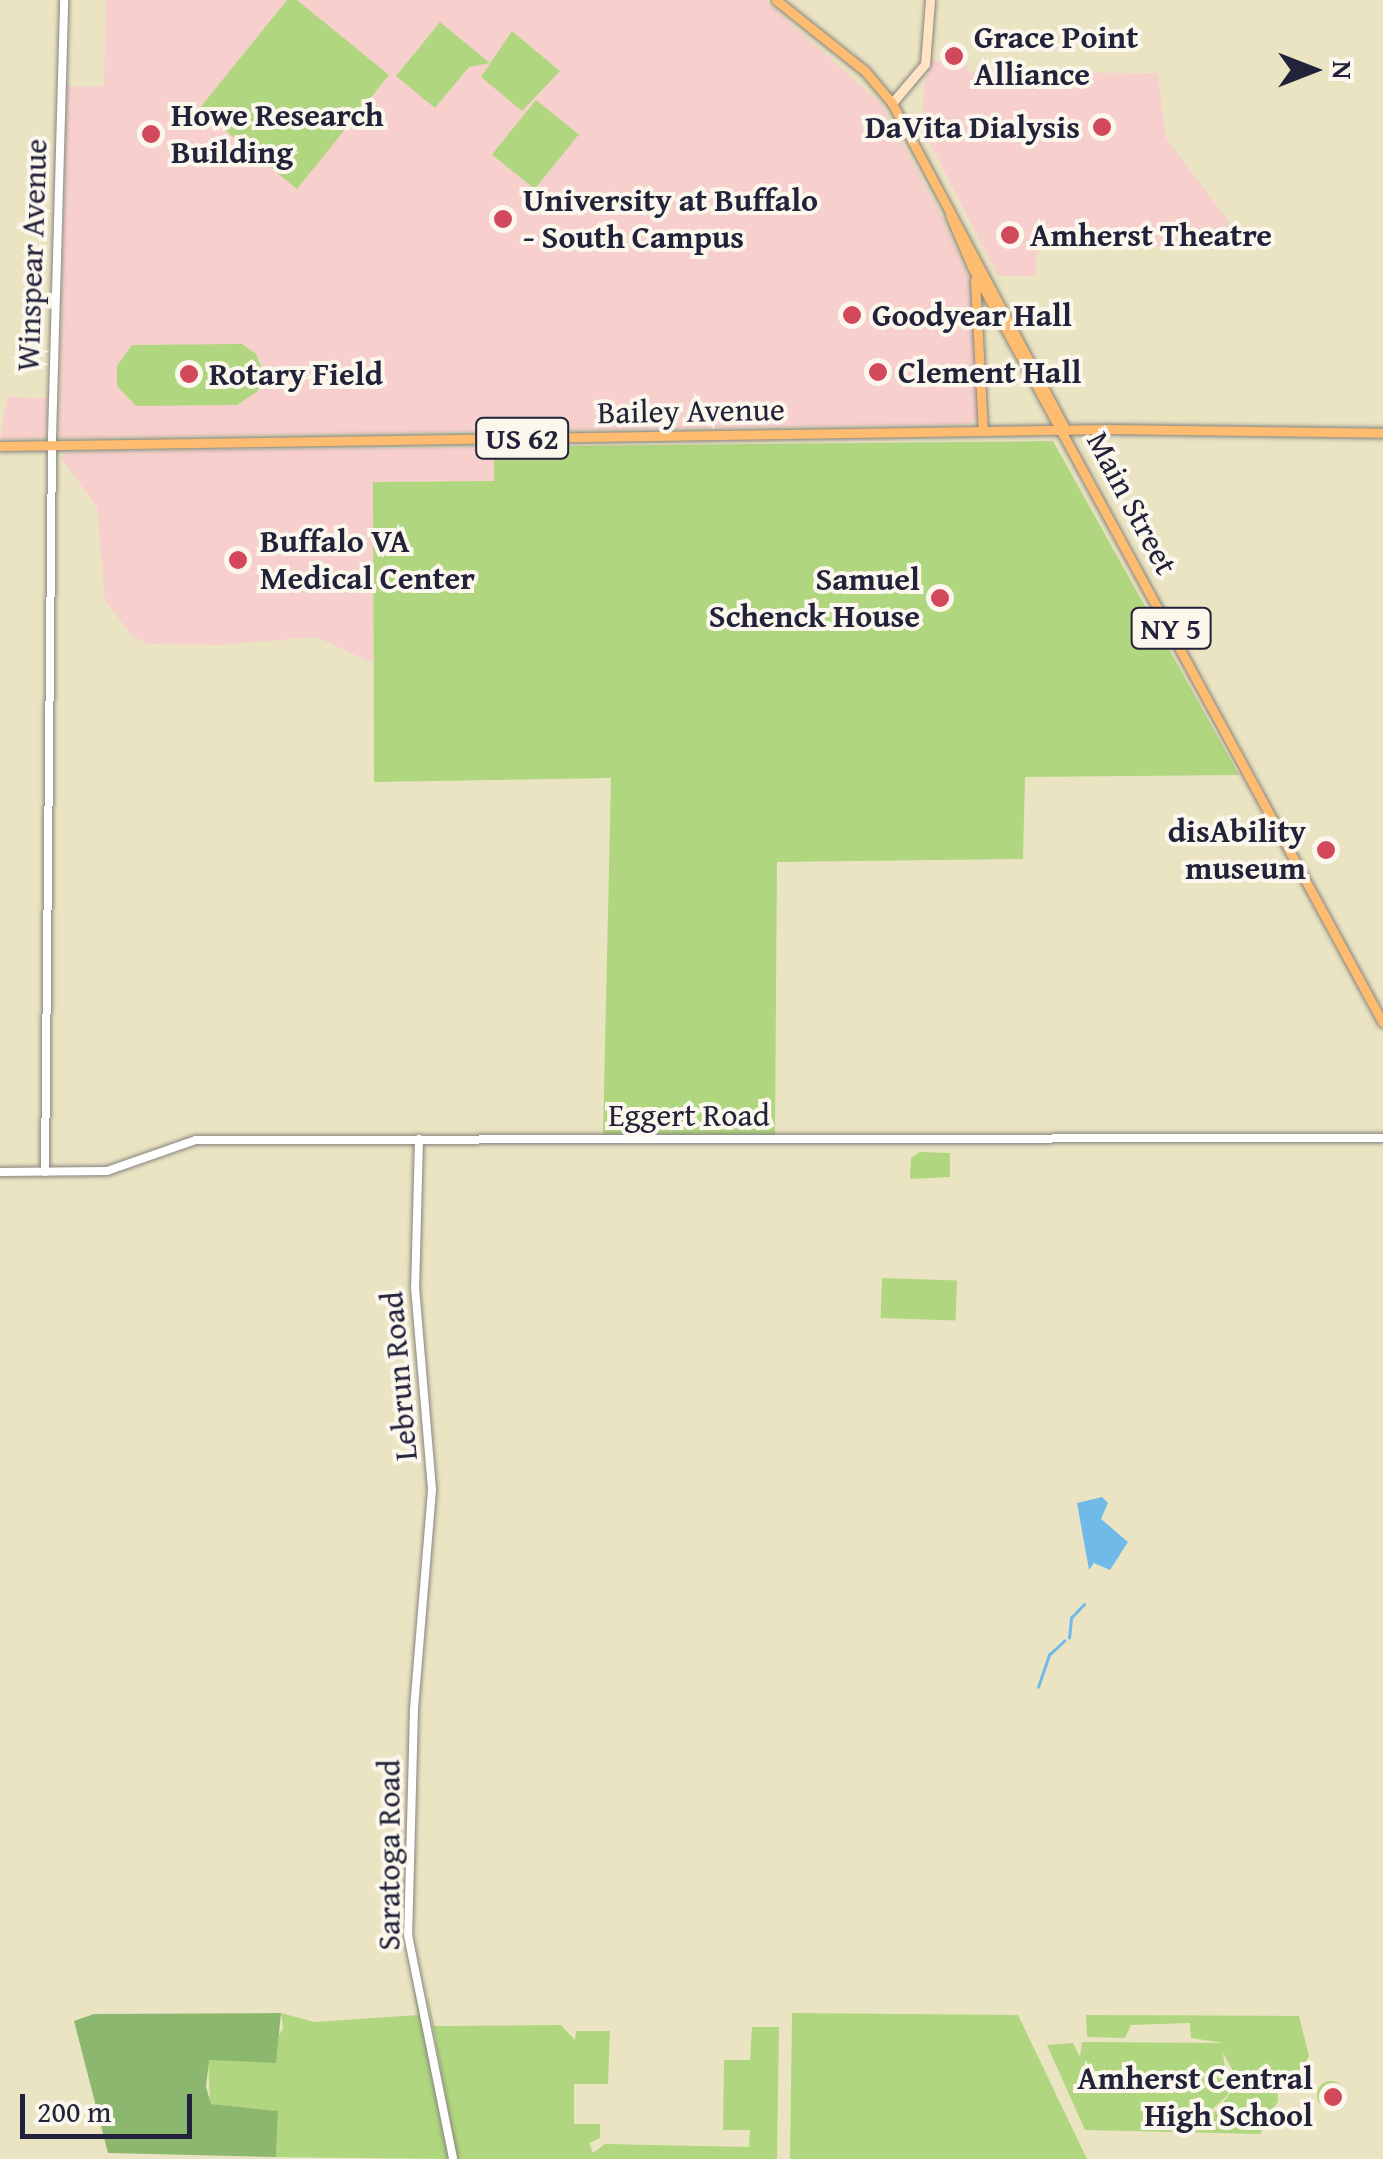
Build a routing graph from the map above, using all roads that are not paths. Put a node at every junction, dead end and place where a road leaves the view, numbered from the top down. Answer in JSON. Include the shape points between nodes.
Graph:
{"nodes":[{"id":1,"x":64,"y":0,"type":"edge"},
{"id":2,"x":776,"y":0,"type":"edge"},
{"id":3,"x":930,"y":0,"type":"edge"},
{"id":4,"x":892,"y":103,"type":"junction"},
{"id":5,"x":950,"y":215,"type":"junction"},
{"id":6,"x":972,"y":267,"type":"junction"},
{"id":7,"x":1064,"y":430,"type":"junction"},
{"id":8,"x":983,"y":432,"type":"junction"},
{"id":9,"x":1383,"y":433,"type":"edge"},
{"id":10,"x":0,"y":446,"type":"edge"},
{"id":11,"x":52,"y":446,"type":"junction"},
{"id":12,"x":1383,"y":1022,"type":"edge"},
{"id":13,"x":1383,"y":1138,"type":"edge"},
{"id":14,"x":419,"y":1140,"type":"junction"},
{"id":15,"x":0,"y":1172,"type":"edge"},
{"id":16,"x":45,"y":1172,"type":"junction"},
{"id":17,"x":422,"y":1608,"type":"joint"},
{"id":18,"x":453,"y":2159,"type":"edge"}],
"edges":[{"from":1,"to":11,"type":"street","name":"Winspear Avenue"},
{"from":2,"to":4,"type":"main road","name":"Main Street","number":"NY 5","via":[[864,71]]},
{"from":3,"to":4,"type":"main road","via":[[925,64]]},
{"from":4,"to":5,"type":"main road","name":"Main Street","number":"NY 5"},
{"from":5,"to":6,"type":"main road","name":"Main Street","number":"NY 5"},
{"from":5,"to":7,"type":"main road","name":"Main Street","number":"NY 5","via":[[1032,356]]},
{"from":6,"to":7,"type":"main road","name":"Main Street","number":"NY 5"},
{"from":6,"to":8,"type":"main road"},
{"from":7,"to":8,"type":"main road","name":"Bailey Avenue","number":"US 62"},
{"from":7,"to":9,"type":"main road","name":"Bailey Avenue","number":"US 62"},
{"from":7,"to":12,"type":"main road","name":"Main Street","number":"NY 5"},
{"from":8,"to":11,"type":"main road","name":"Bailey Avenue","number":"US 62"},
{"from":10,"to":11,"type":"main road","name":"Bailey Avenue","number":"US 62"},
{"from":11,"to":16,"type":"street","name":"Winspear Avenue"},
{"from":13,"to":14,"type":"street","name":"Eggert Road"},
{"from":14,"to":16,"type":"street","name":"Eggert Road","via":[[196,1140],[120,1168]]},
{"from":14,"to":17,"type":"street","name":"Lebrun Road","via":[[416,1302],[432,1490]]},
{"from":15,"to":16,"type":"street","name":"Eggert Road"},
{"from":17,"to":18,"type":"street","name":"Saratoga Road","via":[[408,1935]]}]}
